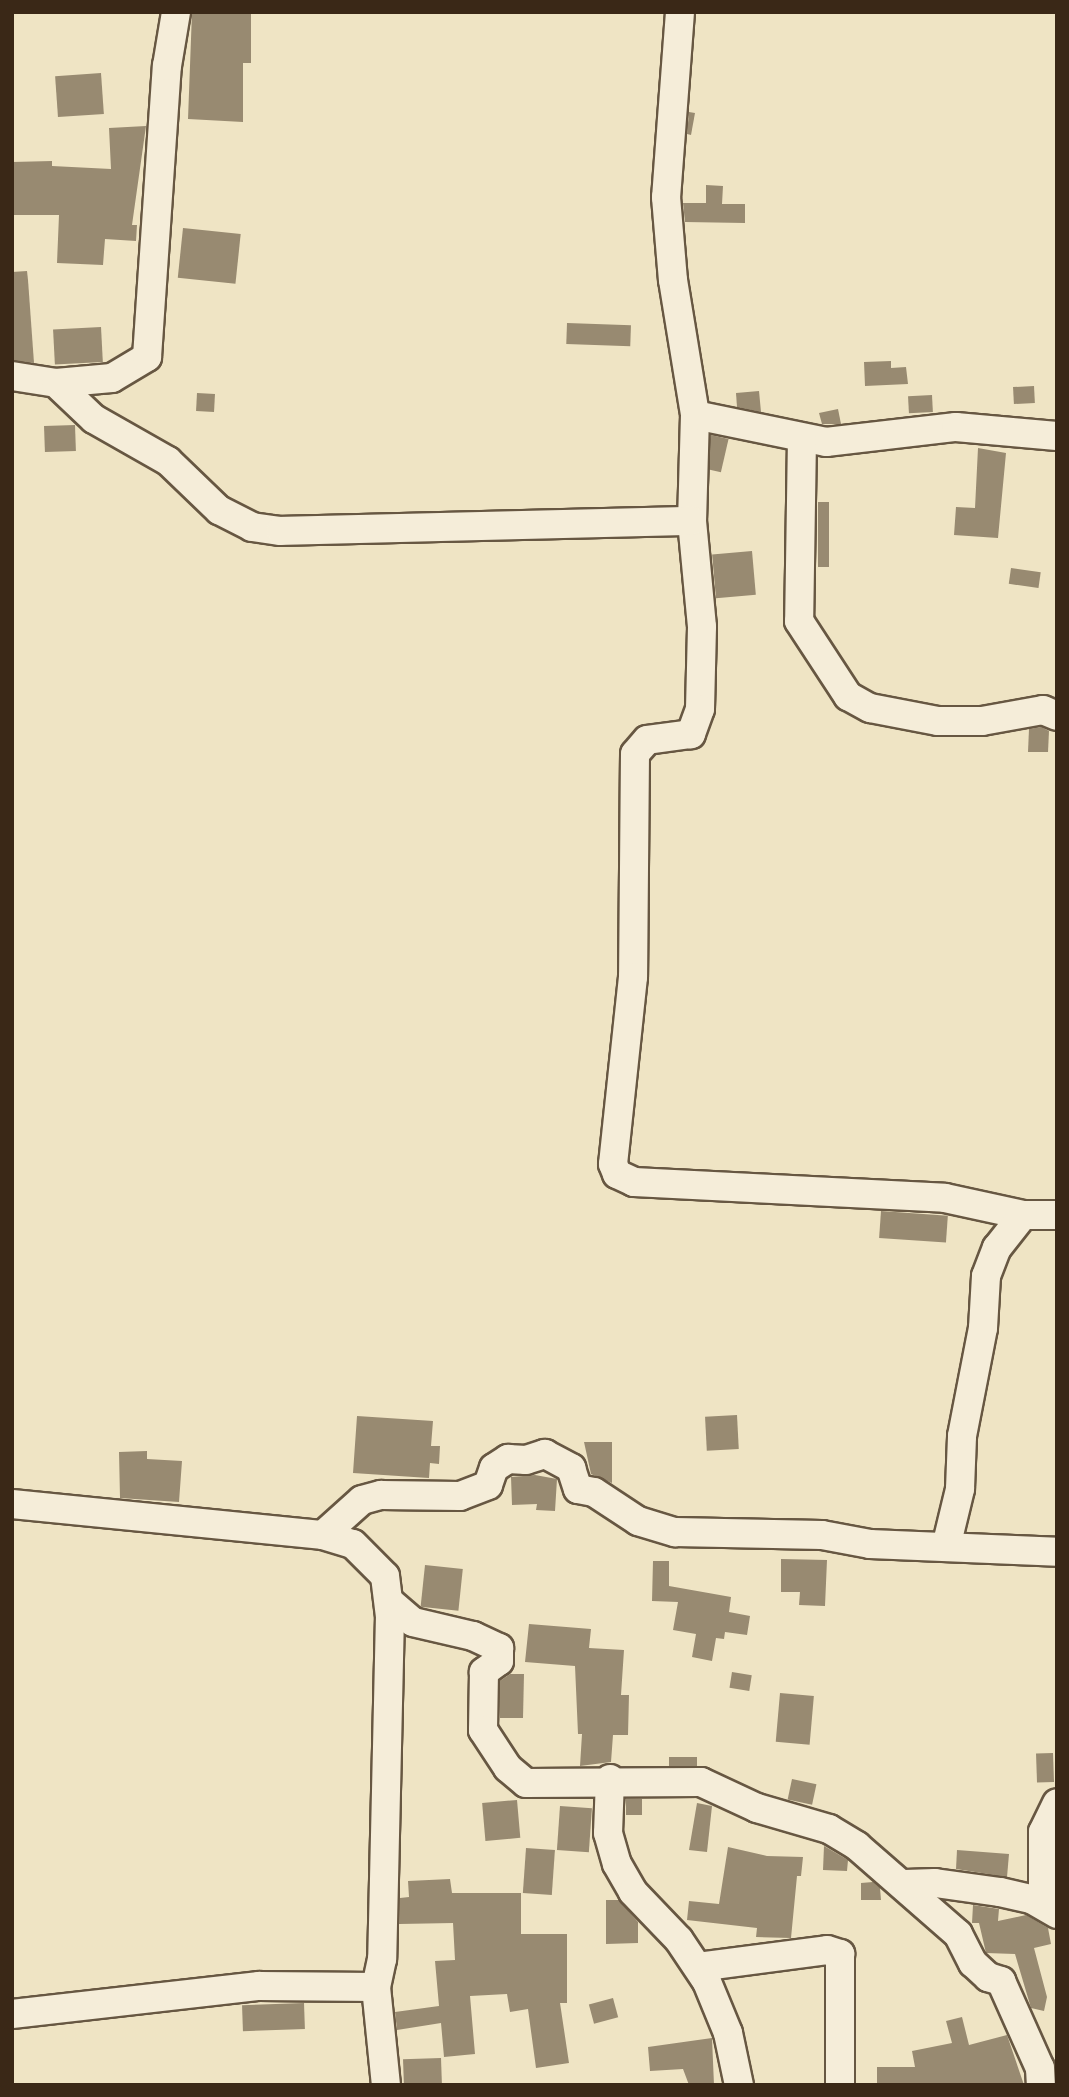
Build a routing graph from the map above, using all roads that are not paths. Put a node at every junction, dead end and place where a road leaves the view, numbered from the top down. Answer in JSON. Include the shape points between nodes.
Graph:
{"nodes":[{"id":1,"x":176,"y":12,"type":"edge"},
{"id":2,"x":680,"y":12,"type":"edge"},
{"id":3,"x":12,"y":376,"type":"edge"},
{"id":4,"x":57,"y":383,"type":"junction"},
{"id":5,"x":695,"y":415,"type":"junction"},
{"id":6,"x":1057,"y":436,"type":"edge"},
{"id":7,"x":802,"y":438,"type":"junction"},
{"id":8,"x":692,"y":521,"type":"junction"},
{"id":9,"x":1057,"y":716,"type":"edge"},
{"id":10,"x":1057,"y":1214,"type":"edge"},
{"id":11,"x":1023,"y":1215,"type":"junction"},
{"id":12,"x":12,"y":1504,"type":"edge"},
{"id":13,"x":323,"y":1535,"type":"junction"},
{"id":14,"x":946,"y":1547,"type":"junction"},
{"id":15,"x":1057,"y":1552,"type":"edge"},
{"id":16,"x":390,"y":1602,"type":"junction"},
{"id":17,"x":610,"y":1779,"type":"junction"},
{"id":18,"x":1057,"y":1803,"type":"edge"},
{"id":19,"x":905,"y":1884,"type":"junction"},
{"id":20,"x":1050,"y":1909,"type":"edge"},
{"id":21,"x":698,"y":1967,"type":"junction"},
{"id":22,"x":376,"y":1987,"type":"junction"},
{"id":23,"x":12,"y":2014,"type":"edge"},
{"id":24,"x":386,"y":2085,"type":"edge"},
{"id":25,"x":739,"y":2085,"type":"edge"},
{"id":26,"x":840,"y":2085,"type":"edge"},
{"id":27,"x":1041,"y":2085,"type":"edge"}],
"edges":[{"from":1,"to":4,"type":"street","via":[[167,66],[147,357],[112,378]]},
{"from":2,"to":5,"type":"street","via":[[666,197],[674,290]]},
{"from":3,"to":4,"type":"street"},
{"from":4,"to":8,"type":"street","via":[[94,419],[168,461],[219,510],[252,527],[281,531]]},
{"from":5,"to":7,"type":"street"},
{"from":5,"to":8,"type":"street"},
{"from":6,"to":7,"type":"street","via":[[956,427],[843,442]]},
{"from":7,"to":9,"type":"street","via":[[799,621],[848,696],[870,708],[937,721],[982,721],[1043,710]]},
{"from":8,"to":11,"type":"street","via":[[702,627],[700,720],[691,734],[647,740],[635,754],[634,977],[613,1151],[617,1174],[634,1182],[944,1198]]},
{"from":10,"to":11,"type":"street"},
{"from":11,"to":14,"type":"street","via":[[997,1248],[986,1276],[983,1328],[962,1436],[960,1489]]},
{"from":12,"to":13,"type":"street"},
{"from":13,"to":14,"type":"street","via":[[362,1500],[381,1495],[460,1496],[488,1485],[494,1468],[508,1460],[545,1454],[571,1468],[578,1489],[594,1492],[620,1512],[658,1528],[712,1534],[822,1535],[870,1544]]},
{"from":13,"to":16,"type":"street","via":[[367,1553],[385,1576]]},
{"from":14,"to":15,"type":"street"},
{"from":16,"to":17,"type":"street","via":[[413,1622],[473,1636],[499,1648],[499,1661],[484,1672],[483,1730],[517,1777],[534,1785]]},
{"from":16,"to":22,"type":"street","via":[[382,1959]]},
{"from":17,"to":19,"type":"street","via":[[701,1782],[757,1808],[829,1829]]},
{"from":17,"to":21,"type":"street","via":[[608,1833],[617,1864],[633,1892]]},
{"from":18,"to":20,"type":"street","via":[[1043,1832]]},
{"from":19,"to":20,"type":"street","via":[[956,1885]]},
{"from":19,"to":27,"type":"street","via":[[958,1934],[973,1963],[988,1978],[1001,1981],[1040,2068]]},
{"from":21,"to":25,"type":"street","via":[[728,2033]]},
{"from":21,"to":26,"type":"street","via":[[827,1950],[840,1954]]},
{"from":22,"to":23,"type":"street","via":[[259,1986]]},
{"from":22,"to":24,"type":"street"}]}
